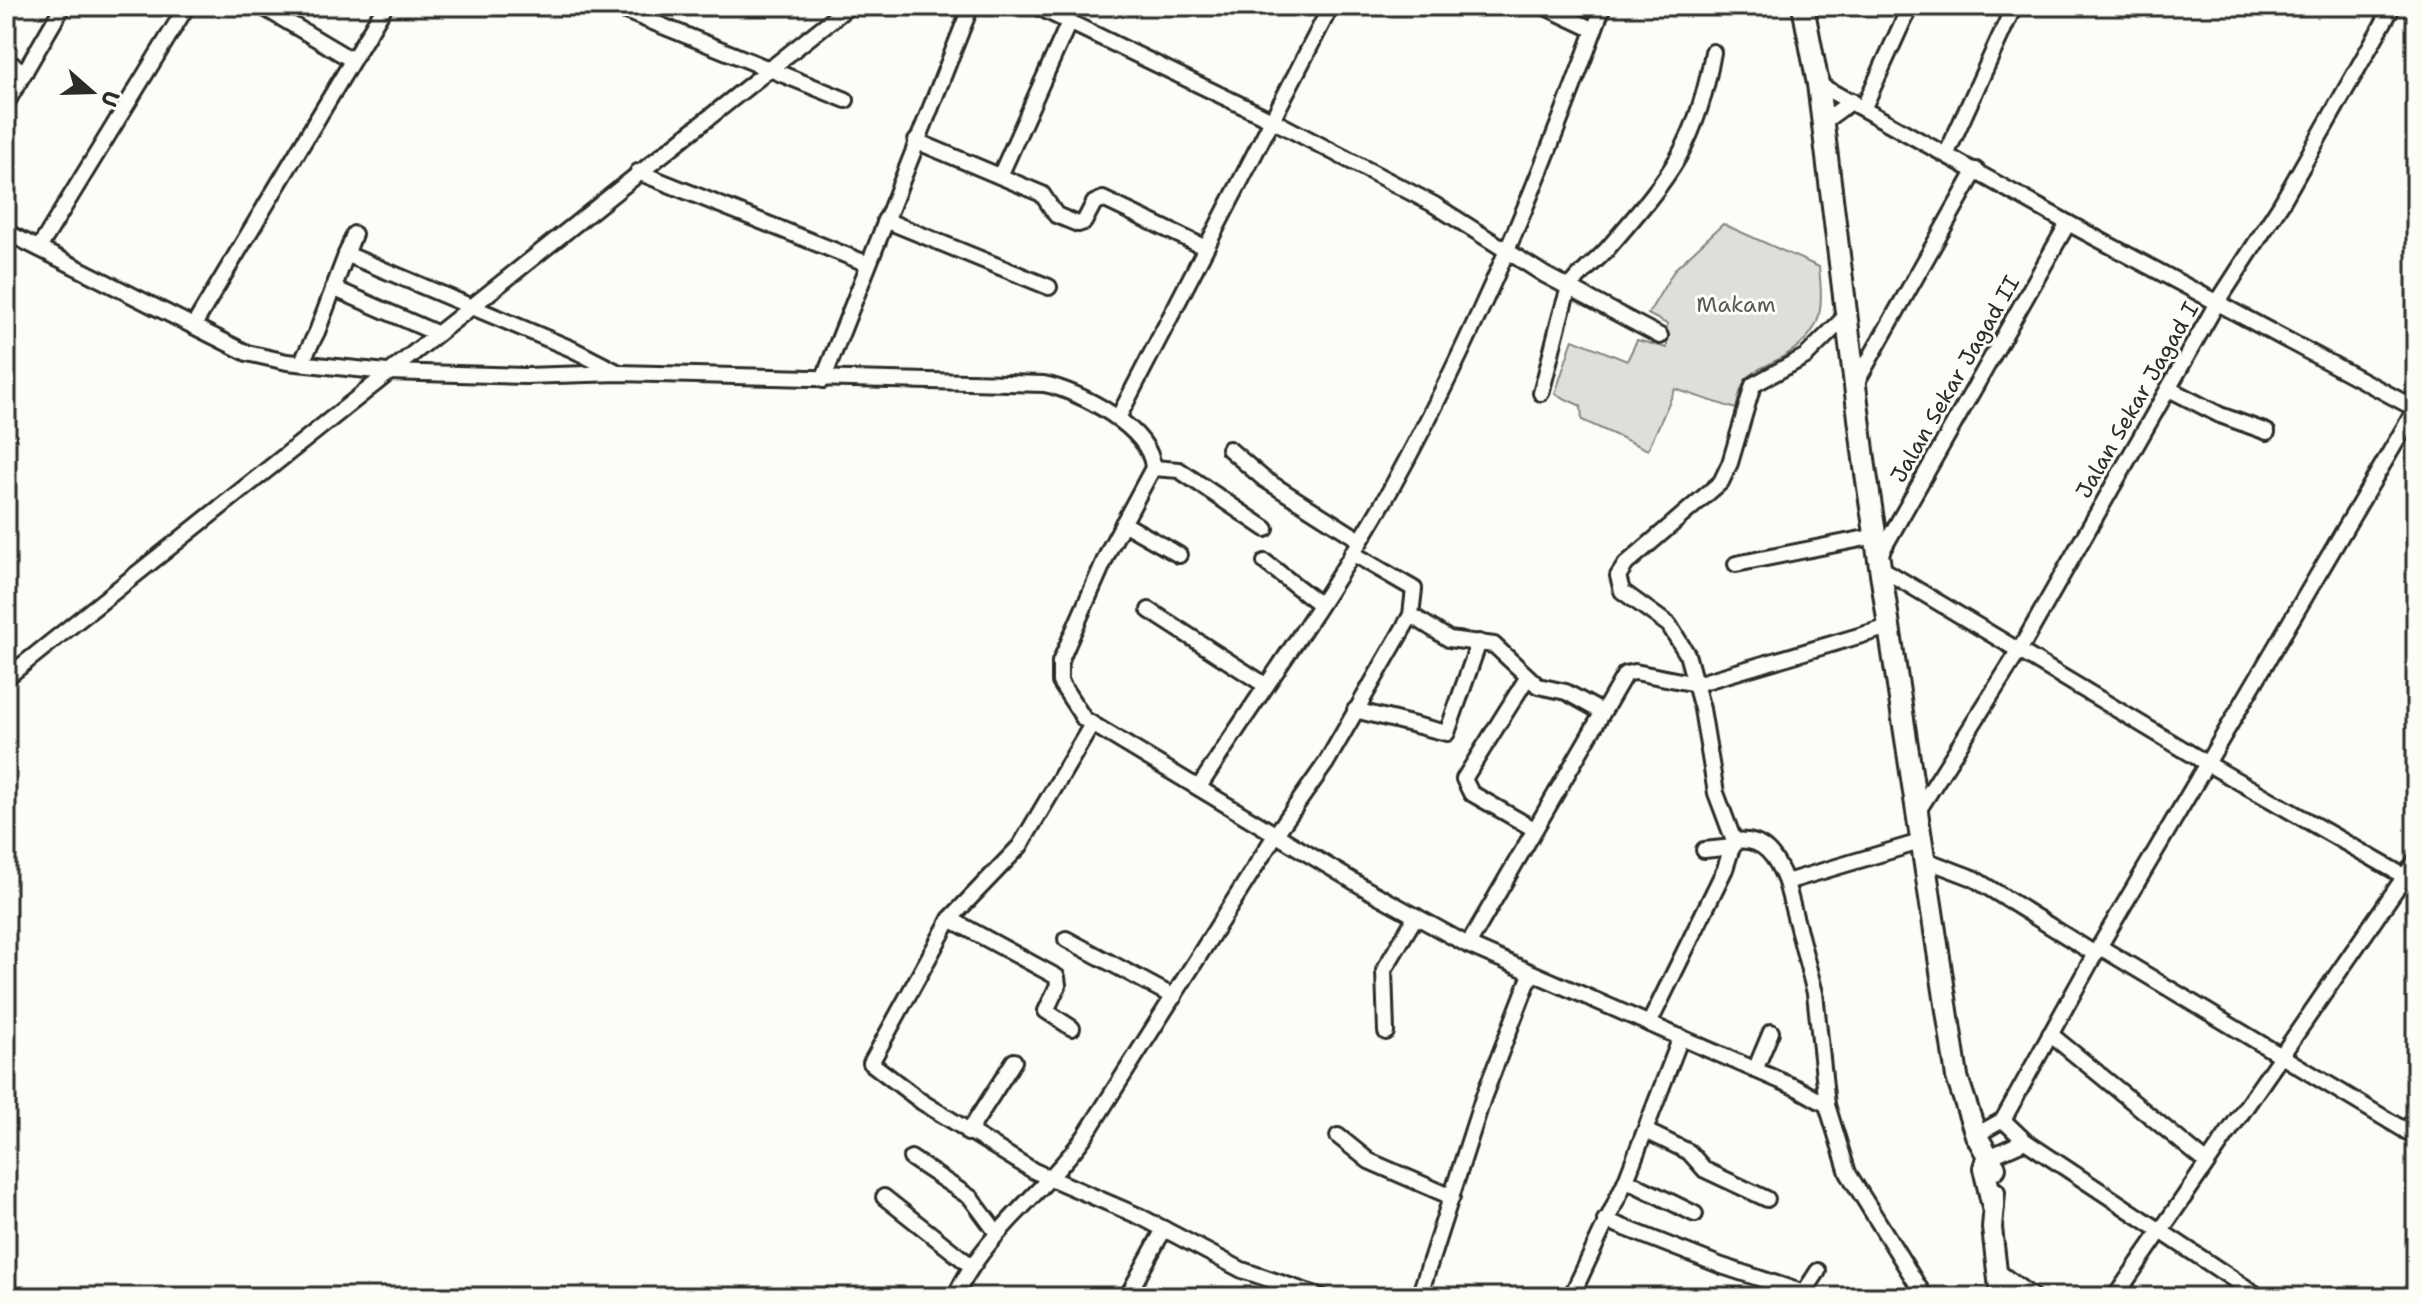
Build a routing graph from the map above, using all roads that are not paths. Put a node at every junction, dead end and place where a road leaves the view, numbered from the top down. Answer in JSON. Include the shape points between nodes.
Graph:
{"nodes":[{"id":1,"x":187,"y":6,"type":"edge"},
{"id":2,"x":261,"y":6,"type":"edge"},
{"id":3,"x":385,"y":6,"type":"edge"},
{"id":4,"x":613,"y":6,"type":"edge"},
{"id":5,"x":849,"y":6,"type":"edge"},
{"id":6,"x":971,"y":6,"type":"edge"},
{"id":7,"x":1036,"y":6,"type":"edge"},
{"id":8,"x":1331,"y":6,"type":"edge"},
{"id":9,"x":1543,"y":6,"type":"edge"},
{"id":10,"x":1603,"y":6,"type":"edge"},
{"id":11,"x":1803,"y":6,"type":"edge"},
{"id":12,"x":1910,"y":6,"type":"edge"},
{"id":13,"x":2014,"y":6,"type":"edge"},
{"id":14,"x":2393,"y":6,"type":"edge"},
{"id":15,"x":61,"y":7,"type":"edge"},
{"id":16,"x":1070,"y":20,"type":"junction"},
{"id":17,"x":1594,"y":30,"type":"junction"},
{"id":18,"x":1713,"y":52,"type":"dead end"},
{"id":19,"x":352,"y":60,"type":"junction"},
{"id":20,"x":6,"y":61,"type":"edge"},
{"id":21,"x":771,"y":69,"type":"junction"},
{"id":22,"x":25,"y":72,"type":"junction"},
{"id":23,"x":1818,"y":84,"type":"junction"},
{"id":24,"x":846,"y":100,"type":"dead end"},
{"id":25,"x":6,"y":104,"type":"edge"},
{"id":26,"x":1858,"y":104,"type":"junction"},
{"id":27,"x":1274,"y":121,"type":"junction"},
{"id":28,"x":1823,"y":122,"type":"junction"},
{"id":29,"x":916,"y":141,"type":"junction"},
{"id":30,"x":1947,"y":153,"type":"junction"},
{"id":31,"x":1976,"y":170,"type":"junction"},
{"id":32,"x":638,"y":172,"type":"junction"},
{"id":33,"x":1000,"y":176,"type":"junction"},
{"id":34,"x":885,"y":220,"type":"junction"},
{"id":35,"x":2068,"y":223,"type":"junction"},
{"id":36,"x":6,"y":232,"type":"edge"},
{"id":37,"x":354,"y":234,"type":"dead end"},
{"id":38,"x":1204,"y":247,"type":"junction"},
{"id":39,"x":39,"y":248,"type":"junction"},
{"id":40,"x":1509,"y":250,"type":"junction"},
{"id":41,"x":346,"y":254,"type":"junction"},
{"id":42,"x":868,"y":264,"type":"junction"},
{"id":43,"x":1049,"y":287,"type":"dead end"},
{"id":44,"x":333,"y":288,"type":"junction"},
{"id":45,"x":1569,"y":288,"type":"junction"},
{"id":46,"x":2217,"y":303,"type":"junction"},
{"id":47,"x":469,"y":305,"type":"junction"},
{"id":48,"x":1846,"y":316,"type":"junction"},
{"id":49,"x":194,"y":325,"type":"junction"},
{"id":50,"x":436,"y":333,"type":"junction"},
{"id":51,"x":1660,"y":336,"type":"dead end"},
{"id":52,"x":301,"y":363,"type":"junction"},
{"id":53,"x":387,"y":372,"type":"junction"},
{"id":54,"x":619,"y":373,"type":"junction"},
{"id":55,"x":823,"y":380,"type":"junction"},
{"id":56,"x":1854,"y":386,"type":"junction"},
{"id":57,"x":2169,"y":389,"type":"junction"},
{"id":58,"x":1541,"y":393,"type":"dead end"},
{"id":59,"x":2416,"y":408,"type":"edge"},
{"id":60,"x":1118,"y":418,"type":"junction"},
{"id":61,"x":2267,"y":432,"type":"dead end"},
{"id":62,"x":1229,"y":449,"type":"dead end"},
{"id":63,"x":1153,"y":468,"type":"junction"},
{"id":64,"x":1123,"y":523,"type":"junction"},
{"id":65,"x":1266,"y":529,"type":"dead end"},
{"id":66,"x":1360,"y":540,"type":"junction"},
{"id":67,"x":1352,"y":553,"type":"junction"},
{"id":68,"x":1878,"y":553,"type":"junction"},
{"id":69,"x":1179,"y":555,"type":"dead end"},
{"id":70,"x":1265,"y":562,"type":"dead end"},
{"id":71,"x":1736,"y":564,"type":"dead end"},
{"id":72,"x":1910,"y":588,"type":"junction"},
{"id":73,"x":1885,"y":597,"type":"junction"},
{"id":74,"x":1318,"y":603,"type":"junction"},
{"id":75,"x":1149,"y":610,"type":"dead end"},
{"id":76,"x":1411,"y":615,"type":"junction"},
{"id":77,"x":1889,"y":627,"type":"junction"},
{"id":78,"x":1479,"y":642,"type":"junction"},
{"id":79,"x":2019,"y":651,"type":"junction"},
{"id":80,"x":6,"y":678,"type":"edge"},
{"id":81,"x":1527,"y":678,"type":"junction"},
{"id":82,"x":1696,"y":684,"type":"junction"},
{"id":83,"x":1265,"y":685,"type":"junction"},
{"id":84,"x":1355,"y":710,"type":"junction"},
{"id":85,"x":1600,"y":711,"type":"junction"},
{"id":86,"x":1091,"y":726,"type":"junction"},
{"id":87,"x":2208,"y":764,"type":"junction"},
{"id":88,"x":1199,"y":787,"type":"junction"},
{"id":89,"x":1916,"y":814,"type":"junction"},
{"id":90,"x":1534,"y":829,"type":"junction"},
{"id":91,"x":1276,"y":834,"type":"junction"},
{"id":92,"x":1734,"y":844,"type":"junction"},
{"id":93,"x":1704,"y":850,"type":"dead end"},
{"id":94,"x":1922,"y":850,"type":"junction"},
{"id":95,"x":2416,"y":860,"type":"edge"},
{"id":96,"x":2410,"y":880,"type":"edge"},
{"id":97,"x":1786,"y":882,"type":"junction"},
{"id":98,"x":1416,"y":916,"type":"junction"},
{"id":99,"x":950,"y":919,"type":"junction"},
{"id":100,"x":1066,"y":939,"type":"dead end"},
{"id":101,"x":1468,"y":945,"type":"junction"},
{"id":102,"x":2098,"y":950,"type":"junction"},
{"id":103,"x":1531,"y":974,"type":"junction"},
{"id":104,"x":1174,"y":997,"type":"junction"},
{"id":105,"x":1649,"y":1024,"type":"junction"},
{"id":106,"x":1072,"y":1028,"type":"dead end"},
{"id":107,"x":1386,"y":1032,"type":"dead end"},
{"id":108,"x":1771,"y":1032,"type":"dead end"},
{"id":109,"x":2050,"y":1034,"type":"junction"},
{"id":110,"x":1681,"y":1037,"type":"junction"},
{"id":111,"x":2285,"y":1055,"type":"junction"},
{"id":112,"x":1014,"y":1061,"type":"dead end"},
{"id":113,"x":1755,"y":1070,"type":"junction"},
{"id":114,"x":1827,"y":1105,"type":"junction"},
{"id":115,"x":2416,"y":1117,"type":"edge"},
{"id":116,"x":2003,"y":1120,"type":"junction"},
{"id":117,"x":1646,"y":1131,"type":"junction"},
{"id":118,"x":968,"y":1133,"type":"junction"},
{"id":119,"x":2411,"y":1134,"type":"edge"},
{"id":120,"x":1976,"y":1135,"type":"junction"},
{"id":121,"x":1338,"y":1136,"type":"dead end"},
{"id":122,"x":2025,"y":1141,"type":"junction"},
{"id":123,"x":911,"y":1158,"type":"dead end"},
{"id":124,"x":2205,"y":1161,"type":"junction"},
{"id":125,"x":1991,"y":1163,"type":"junction"},
{"id":126,"x":1051,"y":1179,"type":"junction"},
{"id":127,"x":1626,"y":1180,"type":"junction"},
{"id":128,"x":884,"y":1197,"type":"dead end"},
{"id":129,"x":1452,"y":1197,"type":"junction"},
{"id":130,"x":1767,"y":1199,"type":"dead end"},
{"id":131,"x":1993,"y":1207,"type":"joint"},
{"id":132,"x":1695,"y":1214,"type":"dead end"},
{"id":133,"x":1605,"y":1220,"type":"junction"},
{"id":134,"x":2161,"y":1228,"type":"junction"},
{"id":135,"x":1164,"y":1229,"type":"junction"},
{"id":136,"x":997,"y":1233,"type":"junction"},
{"id":137,"x":970,"y":1265,"type":"junction"},
{"id":138,"x":1818,"y":1271,"type":"dead end"},
{"id":139,"x":1997,"y":1271,"type":"junction"},
{"id":140,"x":1802,"y":1295,"type":"edge"},
{"id":141,"x":955,"y":1297,"type":"edge"},
{"id":142,"x":1127,"y":1297,"type":"edge"},
{"id":143,"x":1322,"y":1297,"type":"edge"},
{"id":144,"x":1419,"y":1297,"type":"edge"},
{"id":145,"x":1571,"y":1297,"type":"edge"},
{"id":146,"x":1925,"y":1297,"type":"edge"},
{"id":147,"x":2000,"y":1297,"type":"edge"},
{"id":148,"x":2033,"y":1297,"type":"edge"},
{"id":149,"x":2115,"y":1297,"type":"edge"},
{"id":150,"x":2260,"y":1297,"type":"edge"}],
"edges":[{"from":1,"to":39,"type":"street"},
{"from":2,"to":19,"type":"street"},
{"from":3,"to":19,"type":"street"},
{"from":4,"to":21,"type":"street"},
{"from":5,"to":21,"type":"street"},
{"from":6,"to":29,"type":"street"},
{"from":7,"to":16,"type":"street"},
{"from":8,"to":27,"type":"street"},
{"from":9,"to":17,"type":"street"},
{"from":10,"to":17,"type":"street"},
{"from":11,"to":23,"type":"main road"},
{"from":12,"to":26,"type":"street"},
{"from":13,"to":30,"type":"street"},
{"from":14,"to":46,"type":"street","name":"Jalan Sekar Jagad I","via":[[2281,204]]},
{"from":15,"to":22,"type":"street"},
{"from":16,"to":27,"type":"street"},
{"from":16,"to":33,"type":"street"},
{"from":17,"to":40,"type":"street"},
{"from":18,"to":45,"type":"street","via":[[1706,93],[1677,163]]},
{"from":19,"to":49,"type":"street"},
{"from":20,"to":22,"type":"street"},
{"from":21,"to":24,"type":"street"},
{"from":21,"to":32,"type":"street"},
{"from":22,"to":25,"type":"street"},
{"from":23,"to":26,"type":"street"},
{"from":23,"to":28,"type":"main road"},
{"from":26,"to":28,"type":"street"},
{"from":26,"to":30,"type":"street"},
{"from":27,"to":38,"type":"street"},
{"from":27,"to":40,"type":"street"},
{"from":28,"to":48,"type":"main road"},
{"from":29,"to":33,"type":"street"},
{"from":29,"to":34,"type":"street"},
{"from":30,"to":31,"type":"street"},
{"from":31,"to":35,"type":"street"},
{"from":31,"to":56,"type":"street"},
{"from":32,"to":42,"type":"street"},
{"from":32,"to":47,"type":"street"},
{"from":33,"to":38,"type":"street","via":[[1042,194],[1056,215],[1073,222],[1084,222],[1094,203],[1103,199]]},
{"from":34,"to":42,"type":"street"},
{"from":34,"to":43,"type":"street"},
{"from":35,"to":46,"type":"street"},
{"from":35,"to":68,"type":"street","name":"Jalan Sekar Jagad II"},
{"from":36,"to":39,"type":"street"},
{"from":37,"to":41,"type":"street"},
{"from":38,"to":60,"type":"street"},
{"from":39,"to":49,"type":"street"},
{"from":40,"to":45,"type":"street"},
{"from":40,"to":66,"type":"street","via":[[1422,430]]},
{"from":41,"to":44,"type":"street"},
{"from":41,"to":47,"type":"street"},
{"from":42,"to":55,"type":"street"},
{"from":44,"to":50,"type":"street"},
{"from":44,"to":52,"type":"street"},
{"from":45,"to":51,"type":"street"},
{"from":45,"to":58,"type":"street"},
{"from":46,"to":57,"type":"street","name":"Jalan Sekar Jagad I"},
{"from":46,"to":59,"type":"street"},
{"from":47,"to":50,"type":"street"},
{"from":47,"to":54,"type":"street"},
{"from":48,"to":56,"type":"main road"},
{"from":48,"to":82,"type":"street","via":[[1806,356],[1753,385],[1721,482],[1620,571],[1622,591],[1679,636]]},
{"from":49,"to":52,"type":"street","via":[[247,353]]},
{"from":50,"to":53,"type":"street"},
{"from":52,"to":53,"type":"street"},
{"from":53,"to":54,"type":"street"},
{"from":53,"to":80,"type":"street"},
{"from":54,"to":55,"type":"street"},
{"from":55,"to":60,"type":"street","via":[[1044,384],[1092,400]]},
{"from":56,"to":68,"type":"main road"},
{"from":57,"to":61,"type":"street"},
{"from":57,"to":79,"type":"street","name":"Jalan Sekar Jagad I"},
{"from":59,"to":87,"type":"street"},
{"from":60,"to":63,"type":"street","via":[[1149,454]]},
{"from":62,"to":66,"type":"street","via":[[1264,479]]},
{"from":63,"to":64,"type":"street"},
{"from":63,"to":65,"type":"street","via":[[1179,470]]},
{"from":64,"to":69,"type":"street"},
{"from":64,"to":86,"type":"street","via":[[1058,672],[1064,693]]},
{"from":66,"to":67,"type":"street"},
{"from":67,"to":74,"type":"street"},
{"from":67,"to":76,"type":"street","via":[[1414,589]]},
{"from":68,"to":71,"type":"street"},
{"from":68,"to":72,"type":"street"},
{"from":68,"to":73,"type":"main road"},
{"from":70,"to":74,"type":"street"},
{"from":72,"to":73,"type":"street"},
{"from":72,"to":79,"type":"street"},
{"from":73,"to":77,"type":"main road"},
{"from":74,"to":83,"type":"street"},
{"from":75,"to":83,"type":"street"},
{"from":76,"to":78,"type":"street","via":[[1449,639]]},
{"from":76,"to":84,"type":"street"},
{"from":77,"to":82,"type":"street"},
{"from":77,"to":89,"type":"main road"},
{"from":78,"to":81,"type":"street","via":[[1494,645]]},
{"from":78,"to":84,"type":"street","via":[[1447,733]]},
{"from":79,"to":87,"type":"street"},
{"from":79,"to":89,"type":"street","name":"Jalan Sekar Jagad I"},
{"from":81,"to":85,"type":"street"},
{"from":81,"to":90,"type":"street","via":[[1464,779],[1471,793]]},
{"from":82,"to":85,"type":"street","via":[[1630,672]]},
{"from":82,"to":92,"type":"street","via":[[1716,793]]},
{"from":83,"to":88,"type":"street"},
{"from":84,"to":91,"type":"street","via":[[1326,763]]},
{"from":85,"to":90,"type":"street"},
{"from":86,"to":88,"type":"street"},
{"from":86,"to":99,"type":"street","via":[[1020,846]]},
{"from":87,"to":96,"type":"street"},
{"from":87,"to":102,"type":"street"},
{"from":88,"to":91,"type":"street"},
{"from":89,"to":94,"type":"main road"},
{"from":90,"to":101,"type":"street"},
{"from":91,"to":98,"type":"street"},
{"from":91,"to":104,"type":"street"},
{"from":92,"to":93,"type":"street"},
{"from":92,"to":97,"type":"street","via":[[1752,841],[1768,850]]},
{"from":92,"to":105,"type":"street"},
{"from":94,"to":97,"type":"street"},
{"from":94,"to":102,"type":"street"},
{"from":94,"to":120,"type":"main road","via":[[1957,1077]]},
{"from":95,"to":96,"type":"street"},
{"from":96,"to":111,"type":"street"},
{"from":97,"to":114,"type":"street","via":[[1815,993]]},
{"from":98,"to":101,"type":"street"},
{"from":98,"to":107,"type":"street","via":[[1384,970]]},
{"from":99,"to":106,"type":"street","via":[[1057,977],[1046,1012]]},
{"from":99,"to":118,"type":"street","via":[[871,1063]]},
{"from":100,"to":104,"type":"street"},
{"from":101,"to":103,"type":"street"},
{"from":102,"to":109,"type":"street"},
{"from":102,"to":111,"type":"street"},
{"from":103,"to":105,"type":"street"},
{"from":103,"to":129,"type":"street"},
{"from":104,"to":126,"type":"street","via":[[1085,1136]]},
{"from":105,"to":110,"type":"street"},
{"from":108,"to":113,"type":"street"},
{"from":109,"to":116,"type":"street"},
{"from":109,"to":124,"type":"street"},
{"from":110,"to":113,"type":"street"},
{"from":110,"to":117,"type":"street"},
{"from":111,"to":119,"type":"street"},
{"from":111,"to":124,"type":"street"},
{"from":112,"to":118,"type":"street"},
{"from":113,"to":114,"type":"street"},
{"from":114,"to":146,"type":"street","via":[[1848,1173]]},
{"from":115,"to":119,"type":"street"},
{"from":116,"to":120,"type":"street"},
{"from":116,"to":122,"type":"street"},
{"from":117,"to":127,"type":"street"},
{"from":117,"to":130,"type":"street","via":[[1689,1152],[1705,1170]]},
{"from":118,"to":126,"type":"street"},
{"from":120,"to":125,"type":"main road"},
{"from":121,"to":129,"type":"street","via":[[1369,1161]]},
{"from":122,"to":125,"type":"street"},
{"from":122,"to":134,"type":"street"},
{"from":123,"to":136,"type":"street","via":[[971,1198]]},
{"from":124,"to":134,"type":"street"},
{"from":125,"to":131,"type":"main road","via":[[1984,1168]]},
{"from":126,"to":135,"type":"street"},
{"from":126,"to":136,"type":"street"},
{"from":127,"to":132,"type":"street"},
{"from":127,"to":133,"type":"street"},
{"from":128,"to":137,"type":"street"},
{"from":129,"to":144,"type":"street"},
{"from":131,"to":139,"type":"street"},
{"from":133,"to":140,"type":"street"},
{"from":133,"to":145,"type":"street"},
{"from":134,"to":149,"type":"street"},
{"from":134,"to":150,"type":"street"},
{"from":135,"to":142,"type":"street"},
{"from":135,"to":143,"type":"street","via":[[1242,1270]]},
{"from":136,"to":137,"type":"street"},
{"from":137,"to":141,"type":"street"},
{"from":138,"to":140,"type":"street"},
{"from":139,"to":147,"type":"street"},
{"from":139,"to":148,"type":"street"}]}
